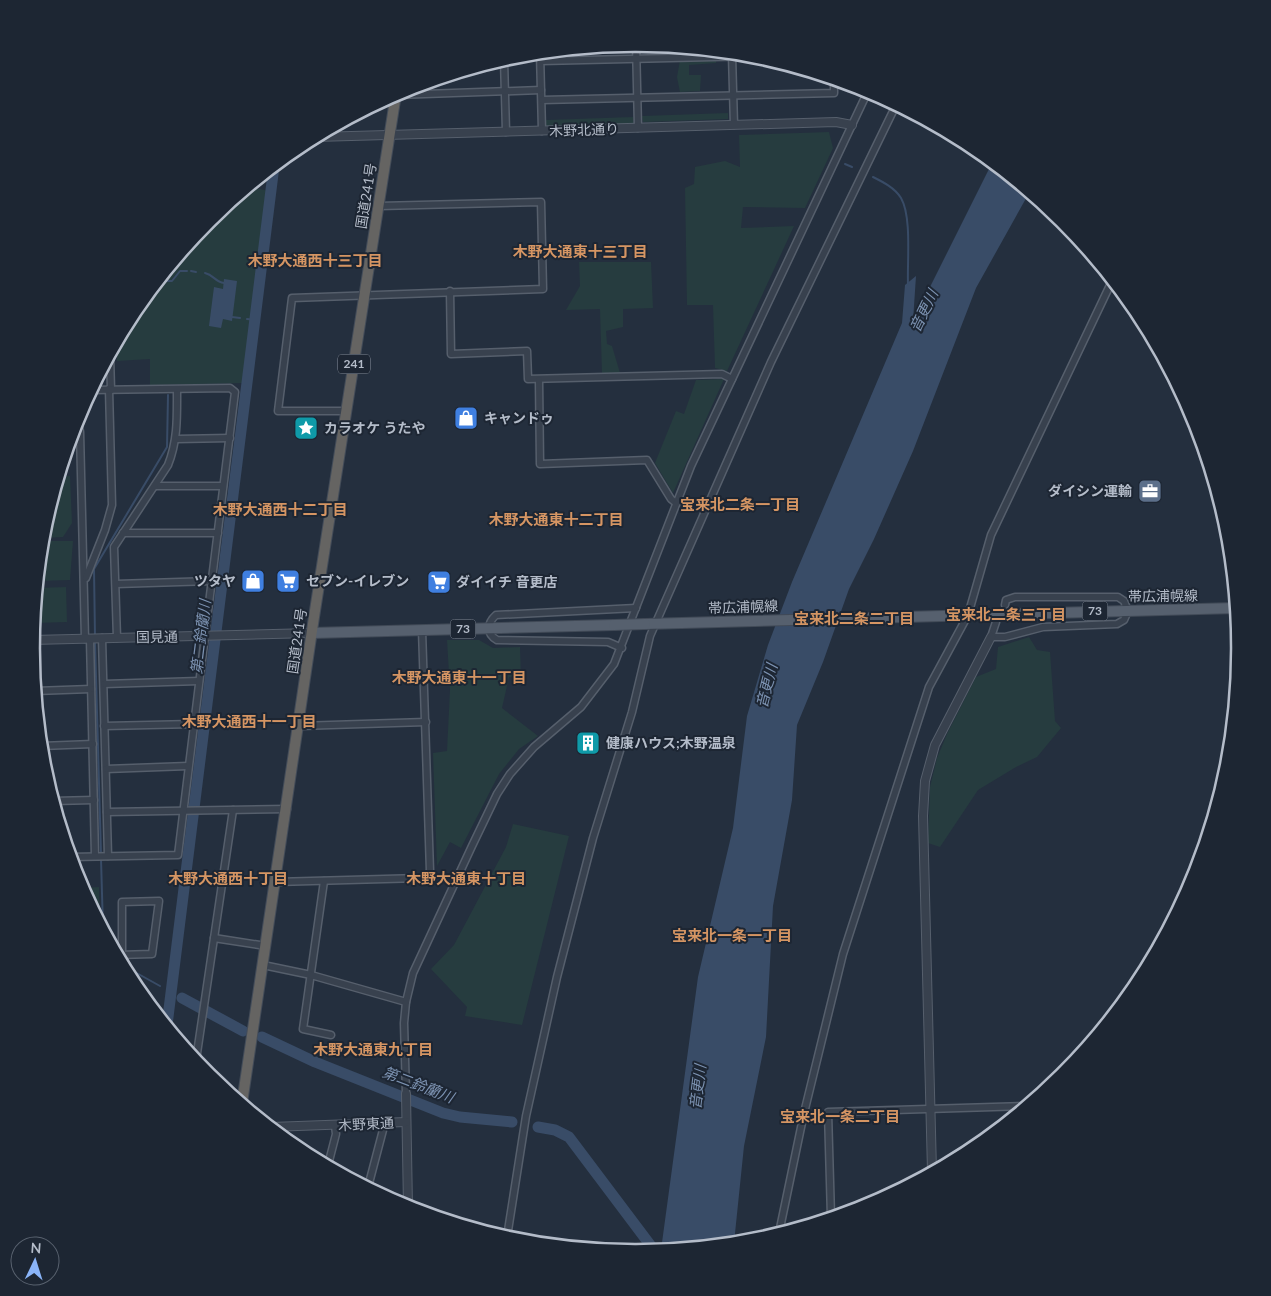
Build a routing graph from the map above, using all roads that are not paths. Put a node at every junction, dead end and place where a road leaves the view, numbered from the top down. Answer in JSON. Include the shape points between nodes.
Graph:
{"nodes":[{"id":1,"x":636,"y":52,"type":"edge"},
{"id":2,"x":698,"y":56,"type":"edge"},
{"id":3,"x":636,"y":59,"type":"junction"},
{"id":4,"x":541,"y":61,"type":"joint"},
{"id":5,"x":732,"y":61,"type":"edge"},
{"id":6,"x":504,"y":67,"type":"edge"},
{"id":7,"x":834,"y":87,"type":"edge"},
{"id":8,"x":541,"y":90,"type":"junction"},
{"id":9,"x":505,"y":92,"type":"junction"},
{"id":10,"x":417,"y":94,"type":"edge"},
{"id":11,"x":734,"y":95,"type":"junction"},
{"id":12,"x":638,"y":97,"type":"junction"},
{"id":13,"x":864,"y":99,"type":"edge"},
{"id":14,"x":542,"y":100,"type":"junction"},
{"id":15,"x":394,"y":104,"type":"edge"},
{"id":16,"x":893,"y":111,"type":"edge"},
{"id":17,"x":734,"y":125,"type":"junction"},
{"id":18,"x":852,"y":125,"type":"junction"},
{"id":19,"x":638,"y":128,"type":"junction"},
{"id":20,"x":542,"y":131,"type":"junction"},
{"id":21,"x":506,"y":132,"type":"junction"},
{"id":22,"x":389,"y":135,"type":"junction"},
{"id":23,"x":331,"y":137,"type":"edge"},
{"id":24,"x":379,"y":206,"type":"junction"},
{"id":25,"x":1109,"y":287,"type":"edge"},
{"id":26,"x":450,"y":291,"type":"junction"},
{"id":27,"x":364,"y":295,"type":"junction"},
{"id":28,"x":110,"y":368,"type":"edge"},
{"id":29,"x":732,"y":379,"type":"junction"},
{"id":30,"x":539,"y":380,"type":"junction"},
{"id":31,"x":99,"y":390,"type":"edge"},
{"id":32,"x":110,"y":390,"type":"junction"},
{"id":33,"x":177,"y":390,"type":"junction"},
{"id":34,"x":346,"y":411,"type":"junction"},
{"id":35,"x":80,"y":434,"type":"edge"},
{"id":36,"x":230,"y":438,"type":"junction"},
{"id":37,"x":177,"y":439,"type":"junction"},
{"id":38,"x":155,"y":486,"type":"junction"},
{"id":39,"x":223,"y":486,"type":"junction"},
{"id":40,"x":676,"y":503,"type":"junction"},
{"id":41,"x":218,"y":533,"type":"junction"},
{"id":42,"x":123,"y":534,"type":"junction"},
{"id":43,"x":85,"y":581,"type":"junction"},
{"id":44,"x":212,"y":581,"type":"junction"},
{"id":45,"x":116,"y":584,"type":"junction"},
{"id":46,"x":1004,"y":605,"type":"dead end"},
{"id":47,"x":636,"y":608,"type":"junction"},
{"id":48,"x":1230,"y":608,"type":"edge"},
{"id":49,"x":1128,"y":611,"type":"junction"},
{"id":50,"x":968,"y":615,"type":"junction"},
{"id":51,"x":996,"y":622,"type":"dead end"},
{"id":52,"x":655,"y":624,"type":"junction"},
{"id":53,"x":488,"y":628,"type":"junction"},
{"id":54,"x":422,"y":630,"type":"junction"},
{"id":55,"x":312,"y":633,"type":"junction"},
{"id":56,"x":208,"y":635,"type":"junction"},
{"id":57,"x":991,"y":636,"type":"junction"},
{"id":58,"x":102,"y":638,"type":"junction"},
{"id":59,"x":117,"y":638,"type":"junction"},
{"id":60,"x":88,"y":639,"type":"junction"},
{"id":61,"x":40,"y":640,"type":"edge"},
{"id":62,"x":622,"y":648,"type":"junction"},
{"id":63,"x":199,"y":681,"type":"junction"},
{"id":64,"x":104,"y":684,"type":"junction"},
{"id":65,"x":92,"y":689,"type":"junction"},
{"id":66,"x":41,"y":691,"type":"edge"},
{"id":67,"x":426,"y":722,"type":"junction"},
{"id":68,"x":194,"y":724,"type":"junction"},
{"id":69,"x":104,"y":726,"type":"junction"},
{"id":70,"x":299,"y":726,"type":"junction"},
{"id":71,"x":93,"y":744,"type":"junction"},
{"id":72,"x":48,"y":746,"type":"edge"},
{"id":73,"x":188,"y":766,"type":"junction"},
{"id":74,"x":106,"y":769,"type":"junction"},
{"id":75,"x":94,"y":800,"type":"junction"},
{"id":76,"x":60,"y":801,"type":"edge"},
{"id":77,"x":233,"y":810,"type":"junction"},
{"id":78,"x":286,"y":810,"type":"junction"},
{"id":79,"x":186,"y":811,"type":"junction"},
{"id":80,"x":107,"y":812,"type":"junction"},
{"id":81,"x":95,"y":856,"type":"junction"},
{"id":82,"x":108,"y":856,"type":"junction"},
{"id":83,"x":78,"y":857,"type":"edge"},
{"id":84,"x":324,"y":881,"type":"junction"},
{"id":85,"x":275,"y":882,"type":"junction"},
{"id":86,"x":214,"y":938,"type":"junction"},
{"id":87,"x":120,"y":946,"type":"edge"},
{"id":88,"x":266,"y":946,"type":"junction"},
{"id":89,"x":125,"y":954,"type":"edge"},
{"id":90,"x":262,"y":965,"type":"junction"},
{"id":91,"x":311,"y":975,"type":"junction"},
{"id":92,"x":406,"y":1002,"type":"junction"},
{"id":93,"x":330,"y":1035,"type":"dead end"},
{"id":94,"x":197,"y":1051,"type":"edge"},
{"id":95,"x":243,"y":1096,"type":"edge"},
{"id":96,"x":406,"y":1097,"type":"joint"},
{"id":97,"x":1015,"y":1106,"type":"edge"},
{"id":98,"x":930,"y":1109,"type":"junction"},
{"id":99,"x":406,"y":1122,"type":"junction"},
{"id":100,"x":382,"y":1124,"type":"junction"},
{"id":101,"x":335,"y":1126,"type":"junction"},
{"id":102,"x":282,"y":1127,"type":"edge"},
{"id":103,"x":330,"y":1159,"type":"edge"},
{"id":104,"x":932,"y":1165,"type":"edge"},
{"id":105,"x":370,"y":1181,"type":"edge"},
{"id":106,"x":408,"y":1198,"type":"edge"},
{"id":107,"x":831,"y":1211,"type":"edge"},
{"id":108,"x":781,"y":1225,"type":"edge"},
{"id":109,"x":508,"y":1229,"type":"edge"}],
"edges":[{"from":1,"to":3,"type":"street"},
{"from":2,"to":3,"type":"street"},
{"from":3,"to":4,"type":"street"},
{"from":3,"to":12,"type":"street"},
{"from":4,"to":8,"type":"street"},
{"from":5,"to":11,"type":"street"},
{"from":6,"to":9,"type":"street"},
{"from":7,"to":11,"type":"street","via":[[834,93]]},
{"from":8,"to":9,"type":"street"},
{"from":8,"to":14,"type":"street"},
{"from":9,"to":10,"type":"street"},
{"from":9,"to":21,"type":"street"},
{"from":11,"to":12,"type":"street"},
{"from":11,"to":17,"type":"street"},
{"from":12,"to":14,"type":"street"},
{"from":12,"to":19,"type":"street"},
{"from":13,"to":18,"type":"street"},
{"from":14,"to":20,"type":"street"},
{"from":15,"to":22,"type":"highway","name":"国道241号","number":"241"},
{"from":16,"to":52,"type":"street","via":[[771,362]]},
{"from":17,"to":18,"type":"street","name":"木野北通り","via":[[836,122]]},
{"from":17,"to":19,"type":"street","name":"木野北通り"},
{"from":18,"to":29,"type":"street"},
{"from":19,"to":20,"type":"street","name":"木野北通り"},
{"from":20,"to":21,"type":"street","name":"木野北通り"},
{"from":21,"to":22,"type":"street","name":"木野北通り"},
{"from":22,"to":23,"type":"street","name":"木野北通り"},
{"from":22,"to":24,"type":"highway","name":"国道241号","number":"241"},
{"from":24,"to":26,"type":"street","via":[[541,202],[543,289]]},
{"from":24,"to":27,"type":"highway","name":"国道241号","number":"241"},
{"from":25,"to":50,"type":"street","via":[[991,535]]},
{"from":26,"to":27,"type":"street"},
{"from":26,"to":30,"type":"street","via":[[451,354],[527,351],[528,380]]},
{"from":27,"to":34,"type":"highway","name":"国道241号","number":"241"},
{"from":27,"to":34,"type":"street","via":[[292,298],[278,411]]},
{"from":28,"to":32,"type":"street"},
{"from":29,"to":30,"type":"street","via":[[722,374]]},
{"from":29,"to":40,"type":"street"},
{"from":30,"to":40,"type":"street","via":[[540,464],[647,460]]},
{"from":31,"to":32,"type":"street"},
{"from":32,"to":33,"type":"street"},
{"from":32,"to":43,"type":"street","via":[[112,505]]},
{"from":33,"to":36,"type":"street","via":[[230,388],[235,392]]},
{"from":33,"to":37,"type":"street"},
{"from":34,"to":55,"type":"highway","name":"国道241号","number":"241"},
{"from":35,"to":43,"type":"street"},
{"from":36,"to":37,"type":"street"},
{"from":36,"to":39,"type":"street"},
{"from":37,"to":38,"type":"street","via":[[168,465]]},
{"from":38,"to":39,"type":"street"},
{"from":38,"to":42,"type":"street"},
{"from":39,"to":41,"type":"street"},
{"from":40,"to":47,"type":"street"},
{"from":41,"to":42,"type":"street"},
{"from":41,"to":44,"type":"street"},
{"from":42,"to":45,"type":"street","via":[[114,547]]},
{"from":43,"to":60,"type":"street"},
{"from":44,"to":45,"type":"street"},
{"from":44,"to":56,"type":"street"},
{"from":45,"to":59,"type":"street"},
{"from":46,"to":49,"type":"street","via":[[1006,600],[1015,596],[1118,597],[1124,601]]},
{"from":47,"to":53,"type":"street","via":[[496,615]]},
{"from":47,"to":62,"type":"street"},
{"from":48,"to":49,"type":"main road","name":"帯広浦幌線","number":"73"},
{"from":49,"to":50,"type":"main road","name":"帯広浦幌線","number":"73"},
{"from":49,"to":57,"type":"street","via":[[1124,620],[1117,624],[1043,627],[1005,638]]},
{"from":50,"to":52,"type":"main road","name":"帯広浦幌線","number":"73"},
{"from":50,"to":108,"type":"street","via":[[929,687],[846,944],[804,1113]]},
{"from":51,"to":57,"type":"street"},
{"from":52,"to":53,"type":"main road","name":"帯広浦幌線","number":"73","bridge":true},
{"from":52,"to":109,"type":"street","via":[[557,977],[526,1116]]},
{"from":53,"to":54,"type":"main road","name":"帯広浦幌線","number":"73"},
{"from":53,"to":62,"type":"street","via":[[492,638],[497,640],[608,642]]},
{"from":54,"to":55,"type":"main road","name":"帯広浦幌線","number":"73"},
{"from":54,"to":67,"type":"street"},
{"from":55,"to":56,"type":"street","name":"国見通"},
{"from":55,"to":70,"type":"highway","name":"国道241号","number":"241"},
{"from":56,"to":59,"type":"street","name":"国見通"},
{"from":56,"to":63,"type":"street"},
{"from":57,"to":98,"type":"street","via":[[935,744],[925,780],[923,816]]},
{"from":58,"to":59,"type":"street","name":"国見通"},
{"from":58,"to":60,"type":"street","name":"国見通"},
{"from":58,"to":64,"type":"street"},
{"from":60,"to":61,"type":"street","name":"国見通"},
{"from":60,"to":65,"type":"street"},
{"from":62,"to":92,"type":"street","via":[[603,681],[581,708],[522,758],[497,794],[413,973]]},
{"from":63,"to":64,"type":"street"},
{"from":63,"to":68,"type":"street"},
{"from":64,"to":69,"type":"street"},
{"from":65,"to":66,"type":"street"},
{"from":65,"to":71,"type":"street"},
{"from":67,"to":70,"type":"street"},
{"from":67,"to":84,"type":"street","via":[[431,864],[427,875],[421,878]]},
{"from":68,"to":69,"type":"street"},
{"from":68,"to":73,"type":"street"},
{"from":69,"to":74,"type":"street"},
{"from":70,"to":78,"type":"highway","name":"国道241号","number":"241"},
{"from":71,"to":72,"type":"street"},
{"from":71,"to":75,"type":"street"},
{"from":73,"to":74,"type":"street"},
{"from":73,"to":79,"type":"street"},
{"from":74,"to":80,"type":"street"},
{"from":75,"to":76,"type":"street"},
{"from":75,"to":81,"type":"street"},
{"from":77,"to":78,"type":"street"},
{"from":77,"to":79,"type":"street"},
{"from":77,"to":86,"type":"street"},
{"from":78,"to":85,"type":"highway","name":"国道241号","number":"241"},
{"from":79,"to":80,"type":"street"},
{"from":79,"to":82,"type":"street","via":[[178,855]]},
{"from":80,"to":82,"type":"street"},
{"from":81,"to":82,"type":"street"},
{"from":81,"to":83,"type":"street"},
{"from":84,"to":85,"type":"street"},
{"from":84,"to":91,"type":"street"},
{"from":85,"to":88,"type":"highway","name":"国道241号","number":"241"},
{"from":86,"to":88,"type":"street"},
{"from":86,"to":94,"type":"street"},
{"from":87,"to":89,"type":"street","via":[[122,902],[159,901],[152,954]]},
{"from":88,"to":90,"type":"highway","name":"国道241号","number":"241"},
{"from":90,"to":91,"type":"street"},
{"from":90,"to":95,"type":"highway","name":"国道241号","number":"241"},
{"from":91,"to":92,"type":"street"},
{"from":91,"to":93,"type":"street","via":[[303,1029]]},
{"from":92,"to":96,"type":"street"},
{"from":96,"to":99,"type":"street"},
{"from":97,"to":98,"type":"street"},
{"from":98,"to":104,"type":"street"},
{"from":98,"to":107,"type":"street","via":[[828,1112]]},
{"from":99,"to":100,"type":"street","name":"木野東通"},
{"from":99,"to":106,"type":"street","name":"木野東通"},
{"from":100,"to":101,"type":"street","name":"木野東通"},
{"from":100,"to":105,"type":"street"},
{"from":101,"to":102,"type":"street","name":"木野東通"},
{"from":101,"to":103,"type":"street"}]}
